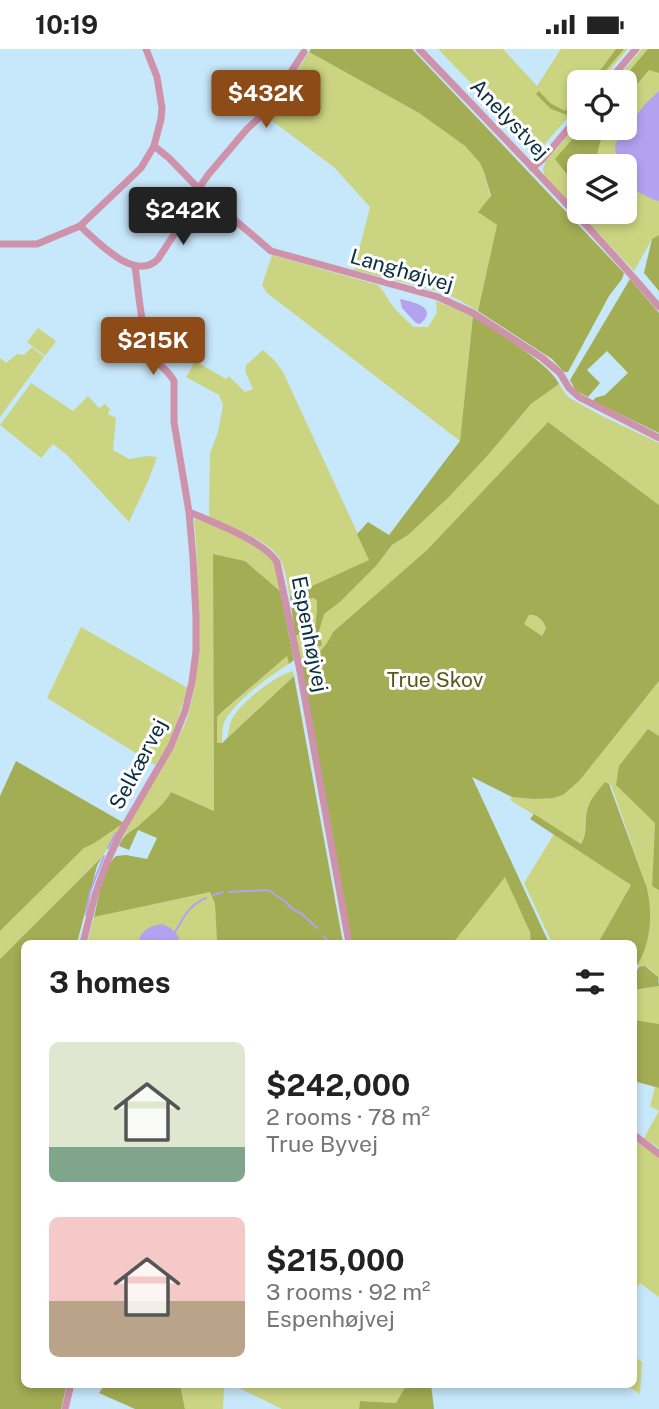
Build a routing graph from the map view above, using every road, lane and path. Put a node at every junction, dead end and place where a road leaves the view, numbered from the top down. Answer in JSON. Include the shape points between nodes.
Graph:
{"nodes":[{"id":1,"x":146,"y":49,"type":"edge"},
{"id":2,"x":419,"y":49,"type":"edge"},
{"id":3,"x":636,"y":49,"type":"edge"},
{"id":4,"x":304,"y":52,"type":"dead end"},
{"id":5,"x":618,"y":70,"type":"edge"},
{"id":6,"x":567,"y":130,"type":"edge"},
{"id":7,"x":154,"y":145,"type":"junction"},
{"id":8,"x":533,"y":168,"type":"junction"},
{"id":9,"x":200,"y":190,"type":"junction"},
{"id":10,"x":80,"y":226,"type":"junction"},
{"id":11,"x":0,"y":244,"type":"edge"},
{"id":12,"x":135,"y":266,"type":"junction"},
{"id":13,"x":659,"y":307,"type":"edge"},
{"id":14,"x":659,"y":438,"type":"edge"},
{"id":15,"x":189,"y":512,"type":"junction"},
{"id":16,"x":84,"y":940,"type":"edge"},
{"id":17,"x":348,"y":940,"type":"edge"},
{"id":18,"x":637,"y":1137,"type":"edge"},
{"id":19,"x":659,"y":1154,"type":"edge"},
{"id":20,"x":70,"y":1388,"type":"edge"},
{"id":21,"x":65,"y":1409,"type":"edge"}],
"edges":[{"from":1,"to":7,"type":"street","via":[[162,108]]},
{"from":2,"to":8,"type":"street","name":"Anelystvej"},
{"from":3,"to":5,"type":"street"},
{"from":4,"to":9,"type":"street","via":[[265,112]]},
{"from":6,"to":8,"type":"street"},
{"from":7,"to":9,"type":"street","name":"Langhøjvej"},
{"from":7,"to":10,"type":"street","via":[[141,169]]},
{"from":8,"to":13,"type":"street","name":"Anelystvej"},
{"from":9,"to":12,"type":"street","via":[[158,260],[146,267]]},
{"from":9,"to":14,"type":"street","name":"Langhøjvej","via":[[271,251],[459,305],[541,357],[579,397]]},
{"from":10,"to":11,"type":"street","via":[[37,244]]},
{"from":10,"to":12,"type":"street","via":[[122,261]]},
{"from":12,"to":15,"type":"street","via":[[148,346],[174,381],[174,422]]},
{"from":15,"to":16,"type":"street","name":"Selkærvej","via":[[196,617],[190,692],[171,746],[107,862]]},
{"from":15,"to":17,"type":"street","name":"Espenhøjvej","via":[[257,544],[277,562]]},
{"from":18,"to":19,"type":"street"},
{"from":20,"to":21,"type":"street"}]}
